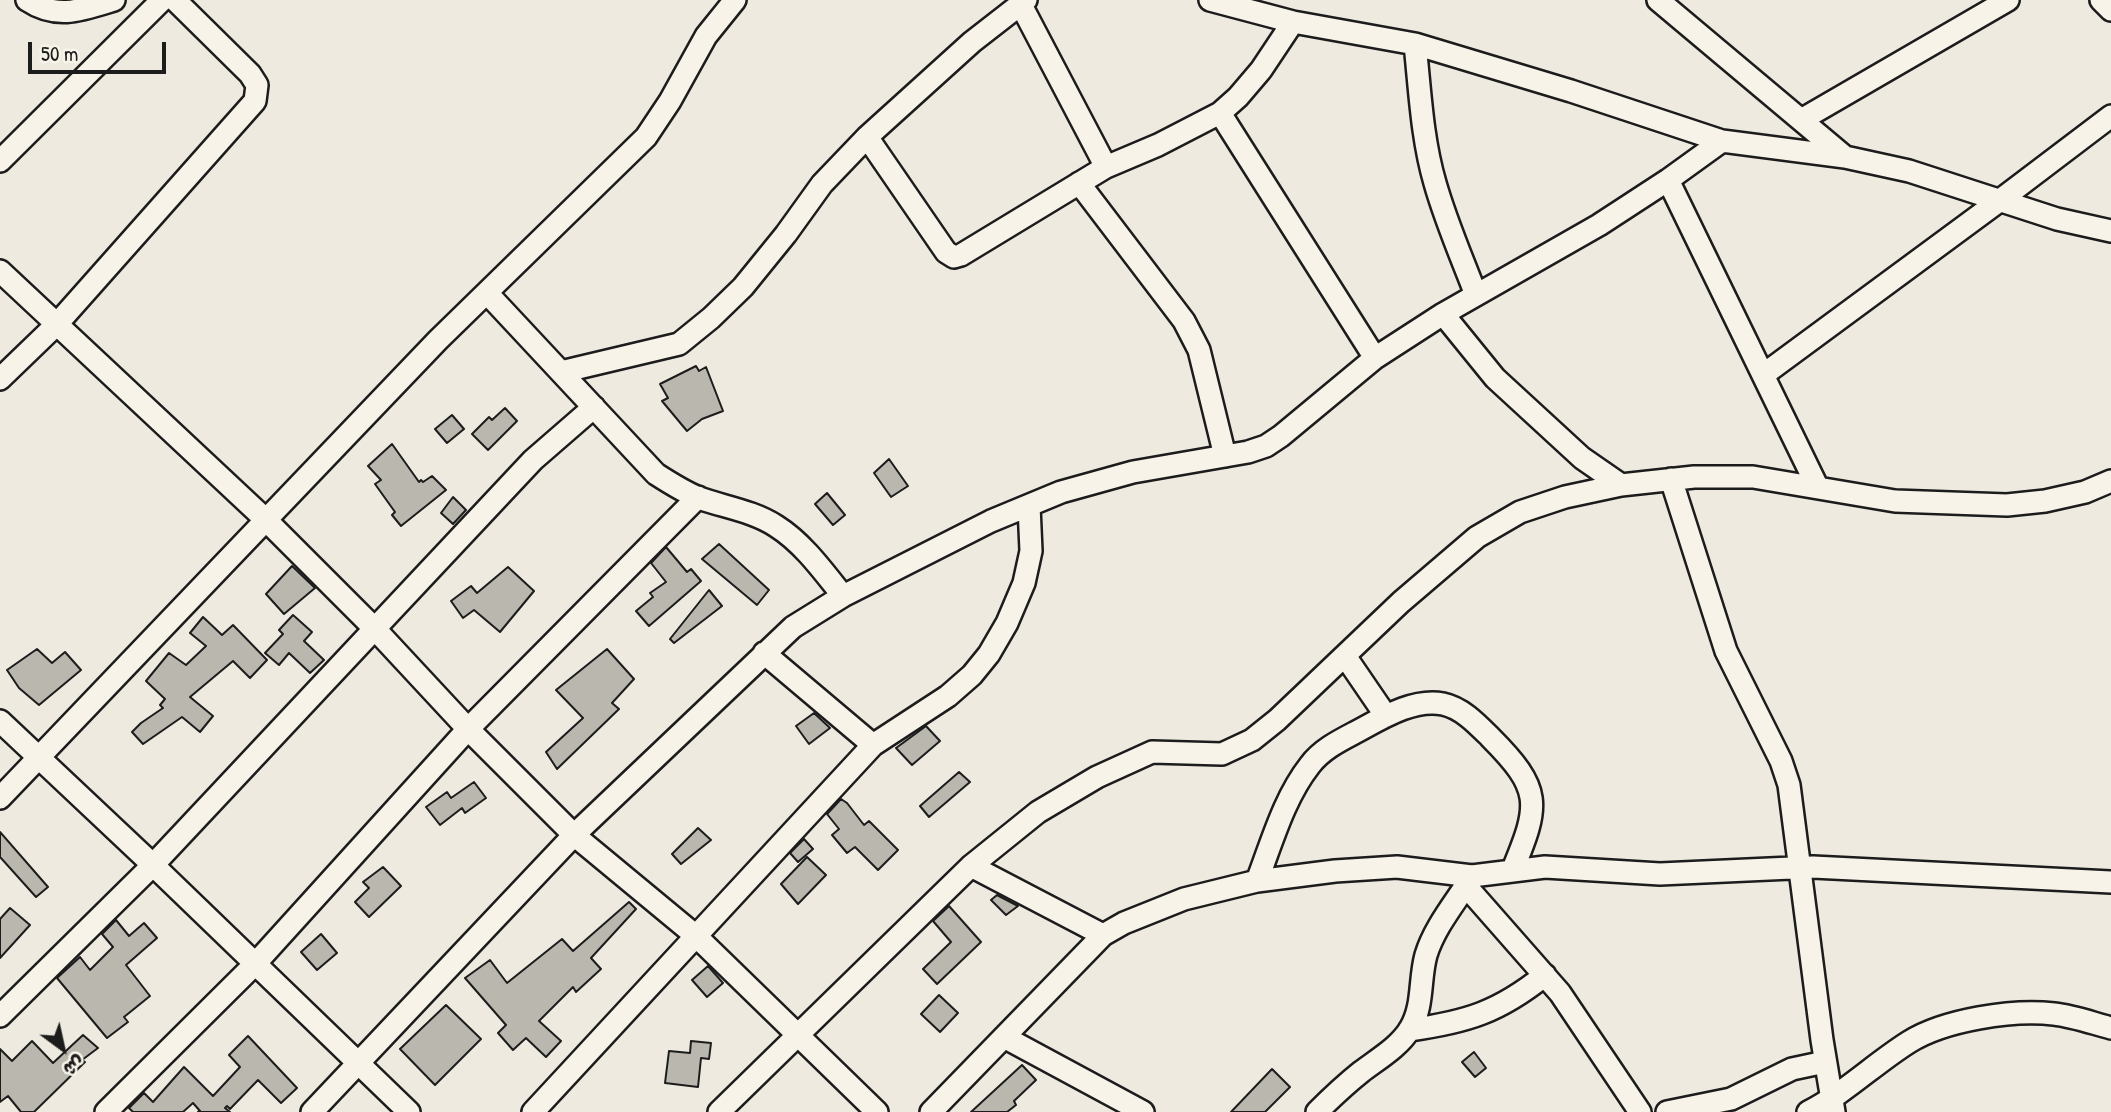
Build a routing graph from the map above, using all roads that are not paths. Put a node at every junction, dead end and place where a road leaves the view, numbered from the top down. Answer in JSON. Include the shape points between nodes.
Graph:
{"nodes":[{"id":1,"x":27,"y":0,"type":"edge"},
{"id":2,"x":114,"y":0,"type":"edge"},
{"id":3,"x":162,"y":0,"type":"edge"},
{"id":4,"x":175,"y":0,"type":"edge"},
{"id":5,"x":735,"y":0,"type":"edge"},
{"id":6,"x":1210,"y":0,"type":"edge"},
{"id":7,"x":1658,"y":0,"type":"edge"},
{"id":8,"x":2008,"y":0,"type":"edge"},
{"id":9,"x":2101,"y":0,"type":"edge"},
{"id":10,"x":1023,"y":2,"type":"edge"},
{"id":11,"x":2111,"y":10,"type":"edge"},
{"id":12,"x":1293,"y":22,"type":"junction"},
{"id":13,"x":1415,"y":44,"type":"junction"},
{"id":14,"x":1220,"y":113,"type":"junction"},
{"id":15,"x":2111,"y":116,"type":"edge"},
{"id":16,"x":1801,"y":120,"type":"junction"},
{"id":17,"x":867,"y":137,"type":"junction"},
{"id":18,"x":1722,"y":141,"type":"junction"},
{"id":19,"x":1845,"y":157,"type":"junction"},
{"id":20,"x":0,"y":161,"type":"edge"},
{"id":21,"x":1106,"y":167,"type":"junction"},
{"id":22,"x":1668,"y":180,"type":"junction"},
{"id":23,"x":1079,"y":183,"type":"junction"},
{"id":24,"x":1999,"y":201,"type":"junction"},
{"id":25,"x":2111,"y":231,"type":"edge"},
{"id":26,"x":0,"y":271,"type":"edge"},
{"id":27,"x":487,"y":293,"type":"junction"},
{"id":28,"x":1476,"y":295,"type":"junction"},
{"id":29,"x":1443,"y":313,"type":"junction"},
{"id":30,"x":57,"y":324,"type":"junction"},
{"id":31,"x":1375,"y":358,"type":"junction"},
{"id":32,"x":561,"y":372,"type":"junction"},
{"id":33,"x":1763,"y":375,"type":"junction"},
{"id":34,"x":0,"y":379,"type":"edge"},
{"id":35,"x":594,"y":407,"type":"junction"},
{"id":36,"x":1225,"y":456,"type":"junction"},
{"id":37,"x":1671,"y":480,"type":"junction"},
{"id":38,"x":2111,"y":481,"type":"edge"},
{"id":39,"x":1621,"y":485,"type":"junction"},
{"id":40,"x":1817,"y":486,"type":"junction"},
{"id":41,"x":698,"y":497,"type":"junction"},
{"id":42,"x":1029,"y":506,"type":"junction"},
{"id":43,"x":265,"y":519,"type":"junction"},
{"id":44,"x":843,"y":596,"type":"junction"},
{"id":45,"x":375,"y":629,"type":"junction"},
{"id":46,"x":764,"y":653,"type":"junction"},
{"id":47,"x":1345,"y":656,"type":"junction"},
{"id":48,"x":1386,"y":716,"type":"junction"},
{"id":49,"x":0,"y":721,"type":"edge"},
{"id":50,"x":468,"y":729,"type":"junction"},
{"id":51,"x":873,"y":745,"type":"junction"},
{"id":52,"x":37,"y":758,"type":"junction"},
{"id":53,"x":0,"y":798,"type":"edge"},
{"id":54,"x":574,"y":835,"type":"junction"},
{"id":55,"x":153,"y":865,"type":"junction"},
{"id":56,"x":971,"y":866,"type":"junction"},
{"id":57,"x":1798,"y":867,"type":"junction"},
{"id":58,"x":1513,"y":869,"type":"junction"},
{"id":59,"x":1257,"y":881,"type":"junction"},
{"id":60,"x":1469,"y":881,"type":"junction"},
{"id":61,"x":2111,"y":882,"type":"edge"},
{"id":62,"x":1103,"y":935,"type":"junction"},
{"id":63,"x":696,"y":936,"type":"junction"},
{"id":64,"x":255,"y":964,"type":"junction"},
{"id":65,"x":1545,"y":975,"type":"junction"},
{"id":66,"x":0,"y":1016,"type":"edge"},
{"id":67,"x":2111,"y":1028,"type":"edge"},
{"id":68,"x":1409,"y":1030,"type":"junction"},
{"id":69,"x":796,"y":1035,"type":"junction"},
{"id":70,"x":1004,"y":1037,"type":"junction"},
{"id":71,"x":1825,"y":1062,"type":"junction"},
{"id":72,"x":358,"y":1063,"type":"junction"},
{"id":73,"x":1833,"y":1106,"type":"edge"},
{"id":74,"x":1136,"y":1110,"type":"edge"},
{"id":75,"x":1325,"y":1110,"type":"edge"},
{"id":76,"x":106,"y":1112,"type":"edge"},
{"id":77,"x":312,"y":1112,"type":"edge"},
{"id":78,"x":408,"y":1112,"type":"edge"},
{"id":79,"x":533,"y":1112,"type":"edge"},
{"id":80,"x":719,"y":1112,"type":"edge"},
{"id":81,"x":877,"y":1112,"type":"edge"},
{"id":82,"x":931,"y":1112,"type":"edge"},
{"id":83,"x":1640,"y":1112,"type":"edge"},
{"id":84,"x":1667,"y":1112,"type":"edge"},
{"id":85,"x":1808,"y":1112,"type":"edge"}],
"edges":[{"from":1,"to":2,"type":"street","via":[[41,9],[61,12]]},
{"from":3,"to":20,"type":"street"},
{"from":4,"to":30,"type":"street","via":[[250,74],[257,85],[255,101]]},
{"from":5,"to":27,"type":"street","via":[[706,36],[646,137]]},
{"from":6,"to":12,"type":"street"},
{"from":7,"to":16,"type":"street"},
{"from":8,"to":16,"type":"street"},
{"from":9,"to":11,"type":"street"},
{"from":10,"to":17,"type":"street"},
{"from":10,"to":21,"type":"street"},
{"from":12,"to":13,"type":"street"},
{"from":12,"to":14,"type":"street","via":[[1261,70]]},
{"from":13,"to":18,"type":"street"},
{"from":13,"to":28,"type":"street","via":[[1434,181]]},
{"from":14,"to":21,"type":"street"},
{"from":14,"to":31,"type":"street"},
{"from":15,"to":24,"type":"street"},
{"from":16,"to":19,"type":"street"},
{"from":17,"to":23,"type":"street","via":[[946,253],[954,257]]},
{"from":17,"to":32,"type":"street","via":[[822,184],[743,286],[679,344]]},
{"from":18,"to":19,"type":"street"},
{"from":18,"to":22,"type":"street"},
{"from":19,"to":24,"type":"street","via":[[1909,171]]},
{"from":21,"to":23,"type":"street"},
{"from":22,"to":28,"type":"street"},
{"from":22,"to":33,"type":"street"},
{"from":23,"to":36,"type":"street","via":[[1184,321],[1199,350]]},
{"from":24,"to":25,"type":"street"},
{"from":24,"to":33,"type":"street"},
{"from":26,"to":30,"type":"street"},
{"from":27,"to":32,"type":"street"},
{"from":27,"to":43,"type":"street"},
{"from":28,"to":29,"type":"street"},
{"from":29,"to":31,"type":"street"},
{"from":29,"to":39,"type":"street","via":[[1495,378],[1582,458]]},
{"from":30,"to":34,"type":"street"},
{"from":30,"to":43,"type":"street"},
{"from":31,"to":36,"type":"street","via":[[1273,441]]},
{"from":32,"to":35,"type":"street"},
{"from":33,"to":40,"type":"street"},
{"from":35,"to":41,"type":"street","via":[[656,474]]},
{"from":35,"to":45,"type":"street","via":[[533,460]]},
{"from":36,"to":42,"type":"street","via":[[1133,472]]},
{"from":37,"to":39,"type":"street"},
{"from":37,"to":40,"type":"street","via":[[1753,477]]},
{"from":37,"to":57,"type":"street","via":[[1726,651],[1781,761]]},
{"from":38,"to":40,"type":"street","via":[[2085,492],[2007,505],[1895,501]]},
{"from":39,"to":47,"type":"street","via":[[1520,512],[1477,537]]},
{"from":41,"to":44,"type":"street","via":[[775,525],[807,552]]},
{"from":41,"to":50,"type":"street"},
{"from":42,"to":44,"type":"street"},
{"from":42,"to":51,"type":"street","via":[[1031,551],[1024,583],[989,654],[948,696]]},
{"from":43,"to":45,"type":"street"},
{"from":43,"to":52,"type":"street"},
{"from":44,"to":46,"type":"street","via":[[793,626]]},
{"from":45,"to":50,"type":"street"},
{"from":45,"to":55,"type":"street"},
{"from":46,"to":51,"type":"street"},
{"from":46,"to":54,"type":"street"},
{"from":47,"to":48,"type":"street"},
{"from":47,"to":56,"type":"street","via":[[1252,740],[1222,754],[1152,752],[1097,776],[1038,812]]},
{"from":48,"to":58,"type":"street","via":[[1418,704],[1443,704],[1469,717],[1516,763],[1528,783],[1533,807],[1530,829]]},
{"from":48,"to":59,"type":"street","via":[[1329,747],[1311,763],[1294,789]]},
{"from":49,"to":52,"type":"street"},
{"from":50,"to":54,"type":"street"},
{"from":50,"to":64,"type":"street"},
{"from":51,"to":63,"type":"street"},
{"from":52,"to":53,"type":"street"},
{"from":52,"to":55,"type":"street"},
{"from":54,"to":63,"type":"street"},
{"from":54,"to":72,"type":"street"},
{"from":55,"to":64,"type":"street"},
{"from":55,"to":66,"type":"street"},
{"from":56,"to":62,"type":"street"},
{"from":56,"to":69,"type":"street"},
{"from":57,"to":58,"type":"street","via":[[1660,874]]},
{"from":57,"to":61,"type":"street"},
{"from":57,"to":71,"type":"street"},
{"from":58,"to":60,"type":"street"},
{"from":59,"to":60,"type":"street","via":[[1397,867]]},
{"from":59,"to":62,"type":"street","via":[[1185,898]]},
{"from":60,"to":65,"type":"street"},
{"from":60,"to":68,"type":"street","via":[[1426,954],[1418,1011]]},
{"from":62,"to":70,"type":"street"},
{"from":63,"to":69,"type":"street"},
{"from":63,"to":79,"type":"street"},
{"from":64,"to":72,"type":"street"},
{"from":64,"to":76,"type":"street"},
{"from":65,"to":68,"type":"street","via":[[1521,994],[1467,1020]]},
{"from":65,"to":83,"type":"street"},
{"from":67,"to":73,"type":"street","via":[[2053,1014],[1997,1015],[1951,1024],[1912,1040],[1874,1065]]},
{"from":68,"to":75,"type":"street"},
{"from":69,"to":80,"type":"street"},
{"from":69,"to":81,"type":"street"},
{"from":70,"to":74,"type":"street"},
{"from":70,"to":82,"type":"street"},
{"from":71,"to":73,"type":"street"},
{"from":71,"to":84,"type":"street","via":[[1792,1069],[1731,1099]]},
{"from":72,"to":77,"type":"street"},
{"from":72,"to":78,"type":"street"},
{"from":73,"to":85,"type":"street"}]}
